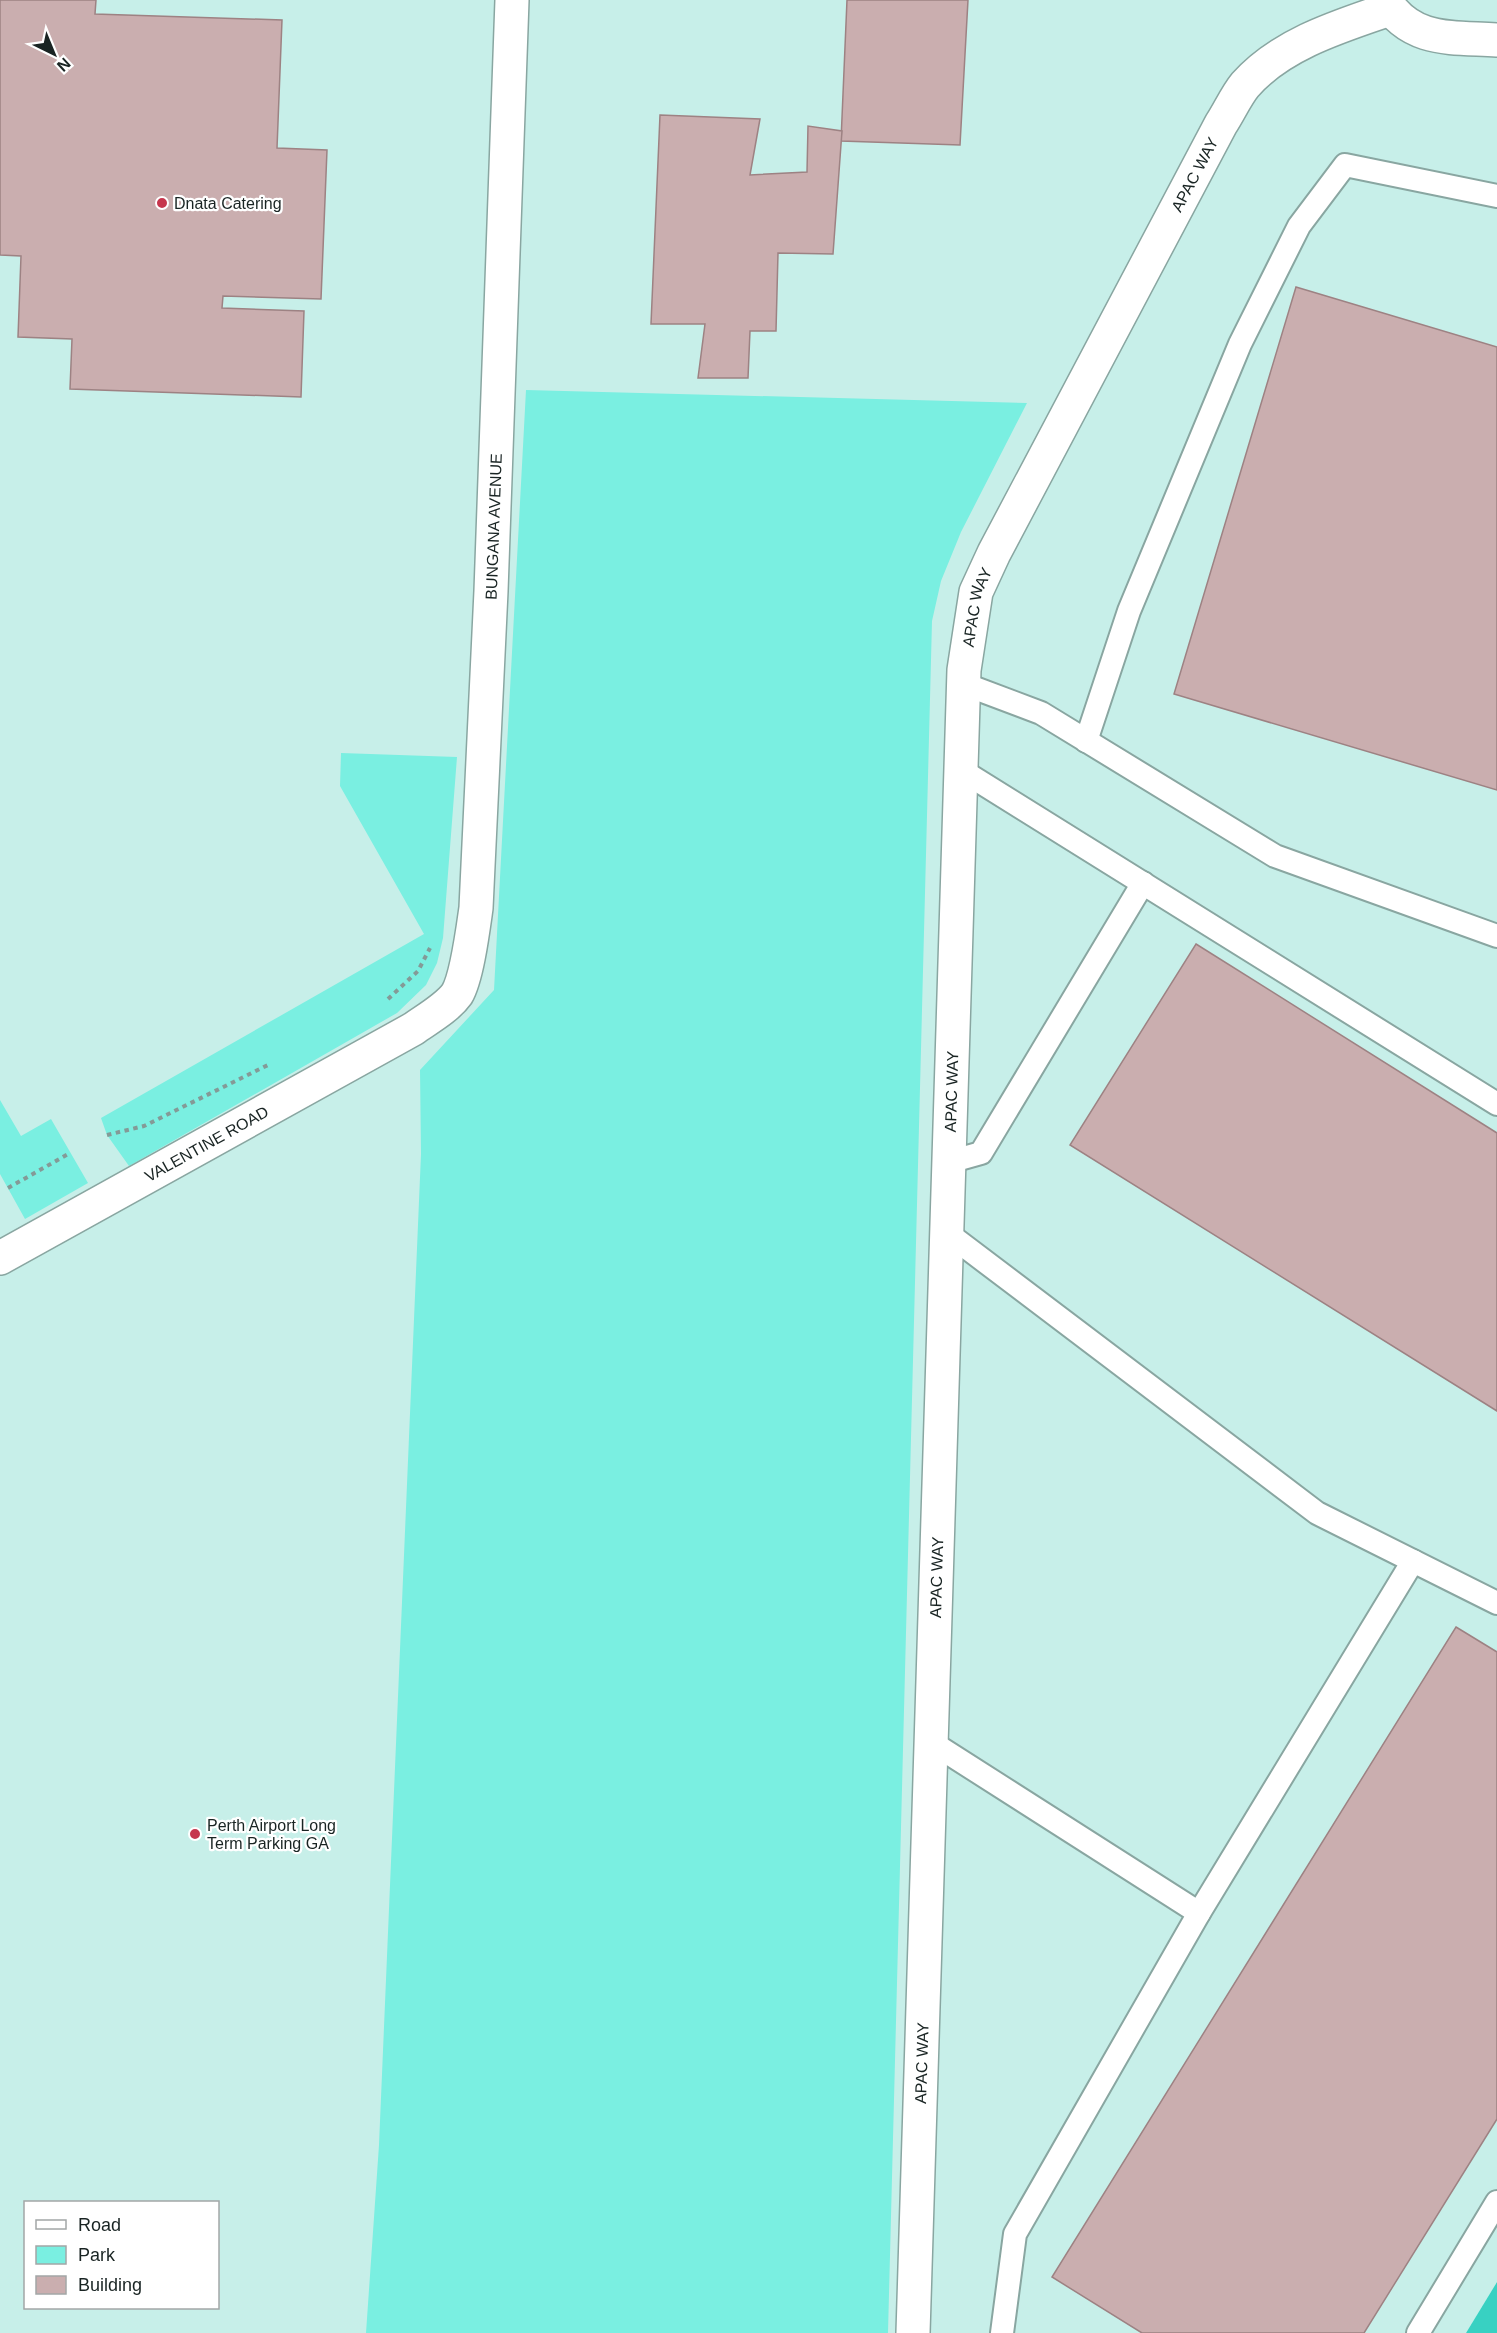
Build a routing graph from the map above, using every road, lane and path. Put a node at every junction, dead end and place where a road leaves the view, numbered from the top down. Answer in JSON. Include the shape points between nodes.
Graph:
{"nodes":[{"id":1,"x":512,"y":0,"type":"edge"},
{"id":2,"x":1388,"y":4,"type":"edge"},
{"id":3,"x":1497,"y":40,"type":"edge"},
{"id":4,"x":1497,"y":196,"type":"edge"},
{"id":5,"x":964,"y":684,"type":"junction"},
{"id":6,"x":1086,"y":741,"type":"junction"},
{"id":7,"x":961,"y":770,"type":"junction"},
{"id":8,"x":1143,"y":883,"type":"junction"},
{"id":9,"x":1497,"y":936,"type":"edge"},
{"id":10,"x":434,"y":941,"type":"dead end"},
{"id":11,"x":383,"y":1002,"type":"dead end"},
{"id":12,"x":413,"y":1029,"type":"joint"},
{"id":13,"x":273,"y":1062,"type":"dead end"},
{"id":14,"x":1497,"y":1104,"type":"edge"},
{"id":15,"x":107,"y":1135,"type":"dead end"},
{"id":16,"x":70,"y":1153,"type":"dead end"},
{"id":17,"x":949,"y":1162,"type":"junction"},
{"id":18,"x":8,"y":1188,"type":"dead end"},
{"id":19,"x":946,"y":1232,"type":"junction"},
{"id":20,"x":0,"y":1258,"type":"edge"},
{"id":21,"x":1413,"y":1561,"type":"junction"},
{"id":22,"x":1497,"y":1603,"type":"edge"},
{"id":23,"x":931,"y":1742,"type":"junction"},
{"id":24,"x":1199,"y":1913,"type":"junction"},
{"id":25,"x":1497,"y":2202,"type":"edge"},
{"id":26,"x":913,"y":2333,"type":"edge"},
{"id":27,"x":1002,"y":2333,"type":"edge"},
{"id":28,"x":1418,"y":2333,"type":"edge"}],
"edges":[{"from":1,"to":12,"type":"street","name":"BUNGANA AVENUE","via":[[476,908],[457,994]]},
{"from":2,"to":3,"type":"street","via":[[1418,32]]},
{"from":2,"to":5,"type":"street","name":"APAC WAY","via":[[1269,62],[1244,86],[994,553],[976,592]]},
{"from":4,"to":6,"type":"lane","via":[[1345,165],[1299,226],[1240,344],[1130,611]]},
{"from":5,"to":6,"type":"lane","via":[[1041,713]]},
{"from":5,"to":7,"type":"street","name":"APAC WAY"},
{"from":6,"to":9,"type":"lane","via":[[1275,856]]},
{"from":7,"to":8,"type":"lane"},
{"from":7,"to":17,"type":"street","name":"APAC WAY"},
{"from":8,"to":14,"type":"lane"},
{"from":8,"to":17,"type":"lane","via":[[981,1154]]},
{"from":10,"to":11,"type":"path","via":[[418,971]]},
{"from":12,"to":20,"type":"street","name":"VALENTINE ROAD"},
{"from":13,"to":15,"type":"path","via":[[144,1126]]},
{"from":16,"to":18,"type":"path"},
{"from":17,"to":19,"type":"street","name":"APAC WAY"},
{"from":19,"to":21,"type":"lane","via":[[1317,1513]]},
{"from":19,"to":23,"type":"street","name":"APAC WAY"},
{"from":21,"to":22,"type":"lane"},
{"from":21,"to":24,"type":"lane"},
{"from":23,"to":24,"type":"lane"},
{"from":23,"to":26,"type":"street","name":"APAC WAY"},
{"from":24,"to":27,"type":"lane","via":[[1015,2234]]},
{"from":25,"to":28,"type":"lane"}]}
